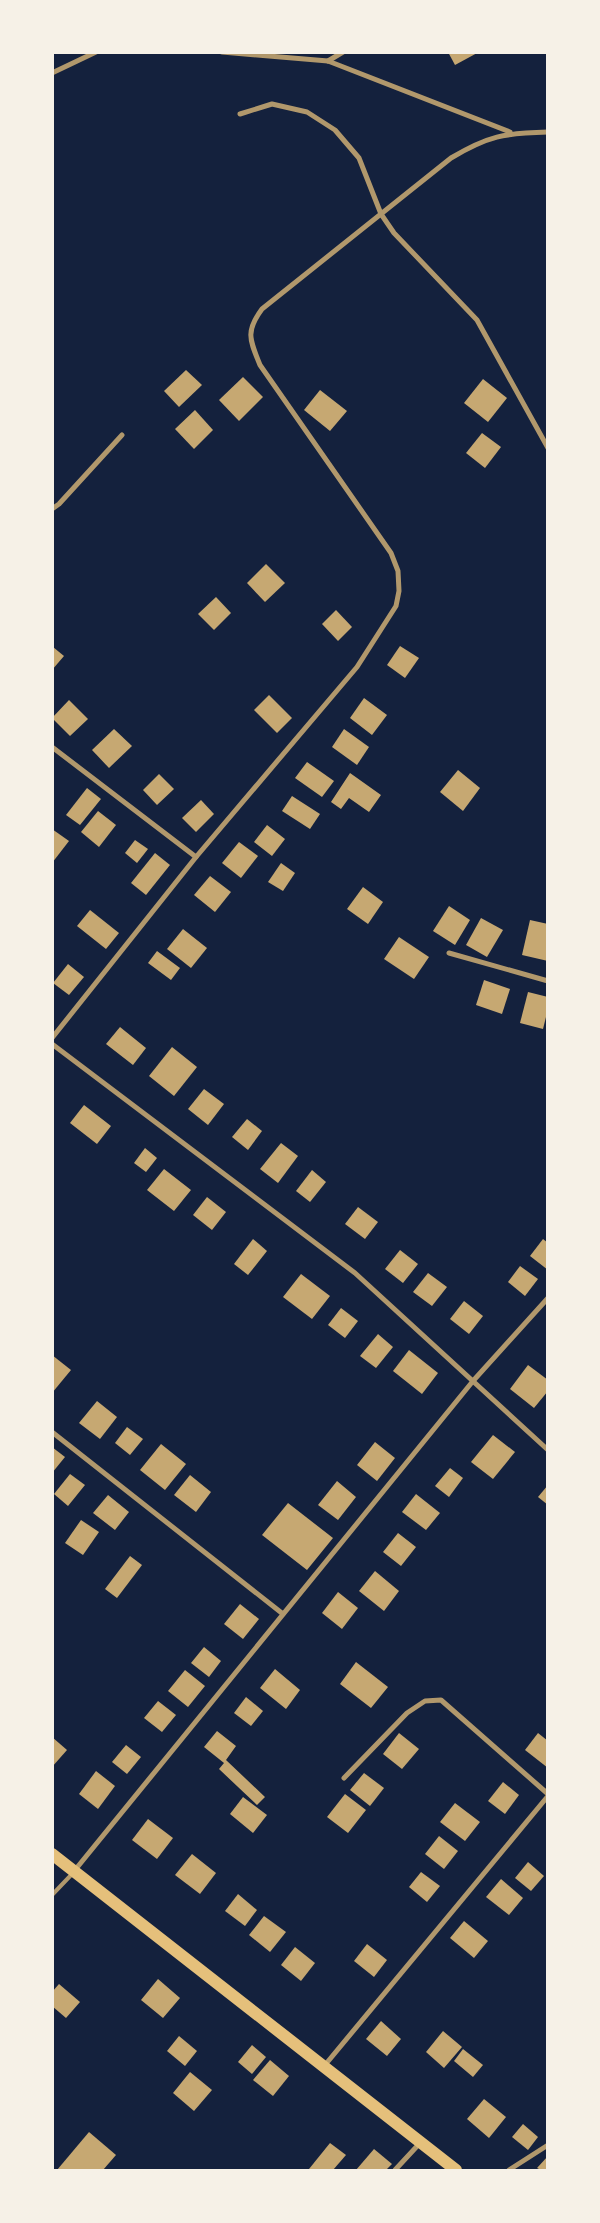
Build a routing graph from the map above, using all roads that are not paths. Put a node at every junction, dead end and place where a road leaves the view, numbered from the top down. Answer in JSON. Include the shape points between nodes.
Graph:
{"nodes":[{"id":1,"x":96,"y":52,"type":"edge"},
{"id":2,"x":222,"y":52,"type":"edge"},
{"id":3,"x":344,"y":52,"type":"edge"},
{"id":4,"x":328,"y":61,"type":"junction"},
{"id":5,"x":52,"y":73,"type":"edge"},
{"id":6,"x":240,"y":114,"type":"dead end"},
{"id":7,"x":548,"y":132,"type":"edge"},
{"id":8,"x":511,"y":133,"type":"junction"},
{"id":9,"x":381,"y":214,"type":"junction"},
{"id":10,"x":122,"y":435,"type":"dead end"},
{"id":11,"x":548,"y":448,"type":"edge"},
{"id":12,"x":52,"y":508,"type":"edge"},
{"id":13,"x":52,"y":747,"type":"edge"},
{"id":14,"x":196,"y":857,"type":"junction"},
{"id":15,"x":449,"y":953,"type":"dead end"},
{"id":16,"x":548,"y":981,"type":"edge"},
{"id":17,"x":52,"y":1038,"type":"edge"},
{"id":18,"x":52,"y":1044,"type":"edge"},
{"id":19,"x":548,"y":1298,"type":"edge"},
{"id":20,"x":473,"y":1382,"type":"junction"},
{"id":21,"x":52,"y":1432,"type":"edge"},
{"id":22,"x":548,"y":1450,"type":"edge"},
{"id":23,"x":283,"y":1614,"type":"junction"},
{"id":24,"x":344,"y":1778,"type":"dead end"},
{"id":25,"x":548,"y":1795,"type":"edge"},
{"id":26,"x":52,"y":1854,"type":"edge"},
{"id":27,"x":75,"y":1871,"type":"junction"},
{"id":28,"x":52,"y":1895,"type":"edge"},
{"id":29,"x":323,"y":2067,"type":"junction"},
{"id":30,"x":420,"y":2142,"type":"junction"},
{"id":31,"x":548,"y":2145,"type":"edge"},
{"id":32,"x":394,"y":2170,"type":"edge"},
{"id":33,"x":456,"y":2170,"type":"edge"},
{"id":34,"x":509,"y":2170,"type":"edge"}],
"edges":[{"from":1,"to":5,"type":"street"},
{"from":2,"to":4,"type":"street"},
{"from":3,"to":4,"type":"street"},
{"from":4,"to":8,"type":"street"},
{"from":6,"to":9,"type":"street","via":[[272,104],[306,112],[335,130],[359,158]]},
{"from":7,"to":8,"type":"street"},
{"from":8,"to":9,"type":"street","via":[[478,142],[451,158]]},
{"from":9,"to":11,"type":"street","via":[[394,233],[477,320]]},
{"from":9,"to":14,"type":"street","via":[[262,309],[252,323],[250,341],[260,365],[391,553],[398,571],[396,606],[357,667]]},
{"from":10,"to":12,"type":"street"},
{"from":13,"to":14,"type":"street"},
{"from":14,"to":17,"type":"street"},
{"from":15,"to":16,"type":"street"},
{"from":18,"to":20,"type":"street","via":[[355,1274]]},
{"from":19,"to":20,"type":"street"},
{"from":20,"to":22,"type":"street"},
{"from":20,"to":23,"type":"street"},
{"from":21,"to":23,"type":"street"},
{"from":23,"to":27,"type":"street"},
{"from":24,"to":25,"type":"street","via":[[406,1713],[425,1701],[441,1700]]},
{"from":25,"to":29,"type":"street"},
{"from":26,"to":27,"type":"main road"},
{"from":27,"to":28,"type":"lane"},
{"from":27,"to":29,"type":"main road"},
{"from":29,"to":30,"type":"main road"},
{"from":30,"to":32,"type":"street"},
{"from":30,"to":33,"type":"main road"},
{"from":31,"to":34,"type":"street"}]}
